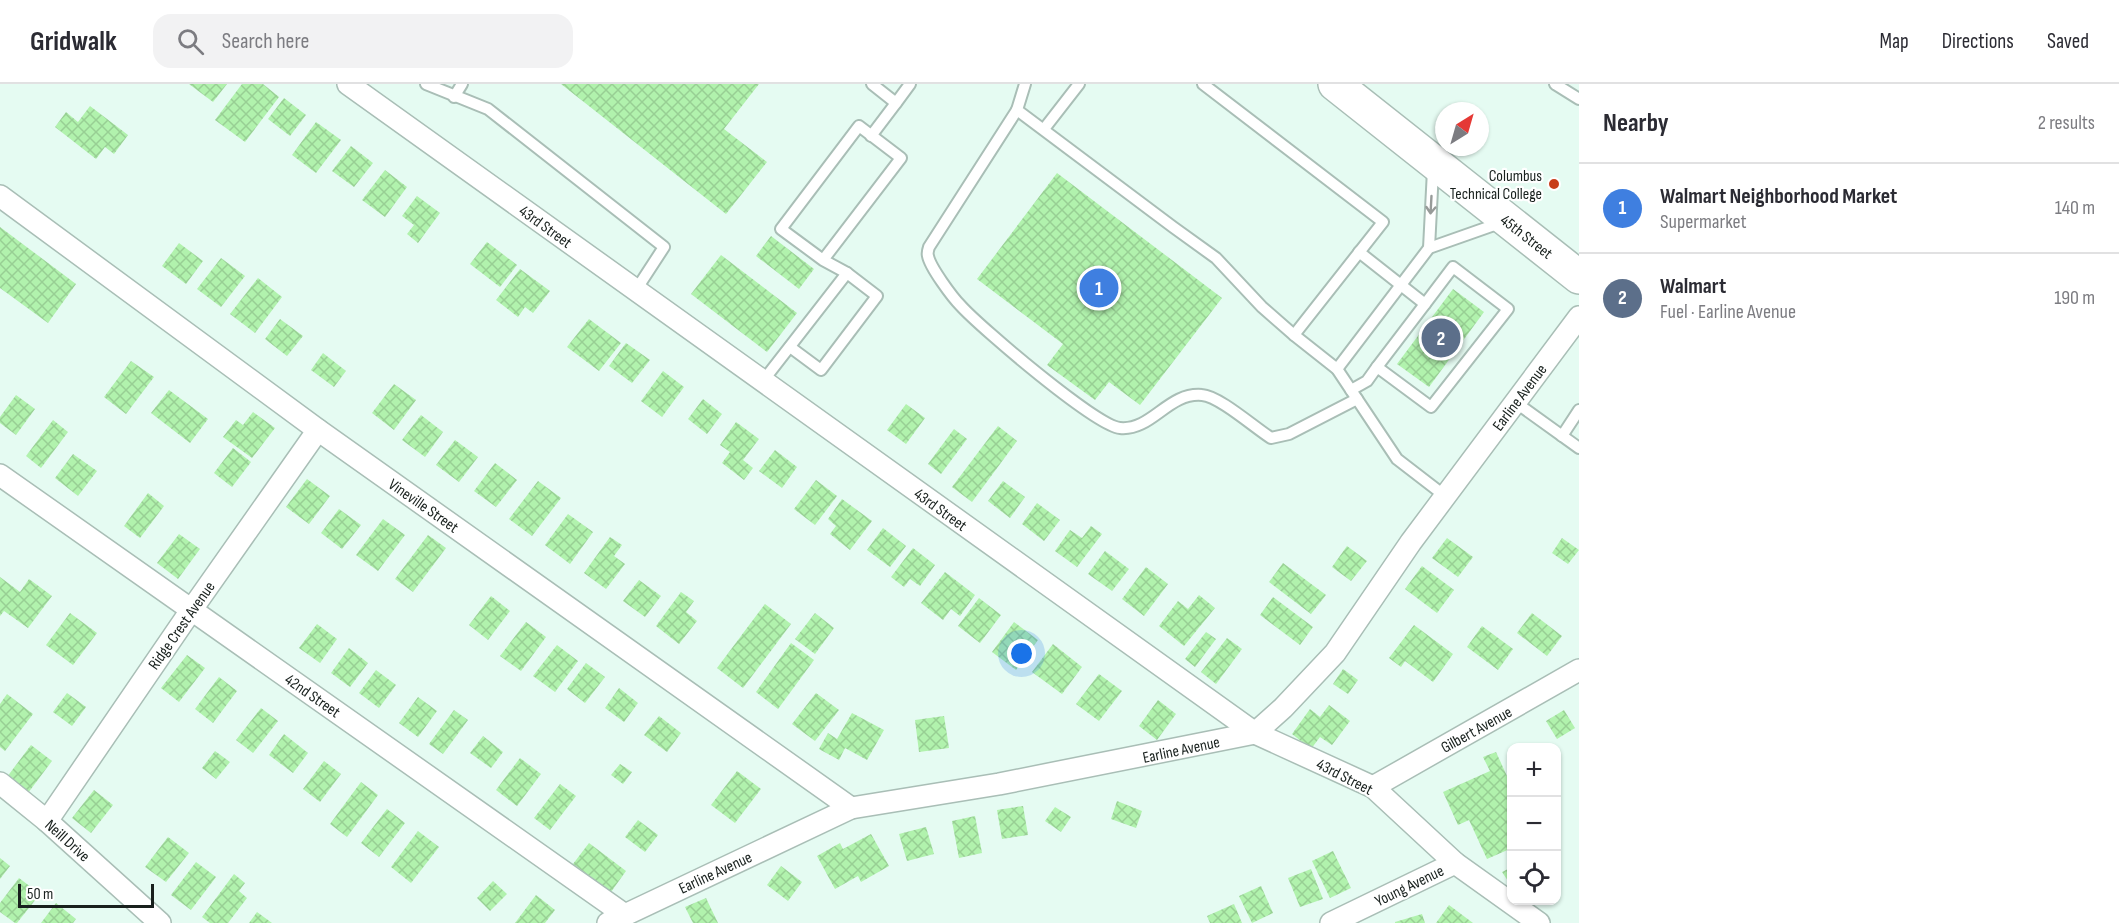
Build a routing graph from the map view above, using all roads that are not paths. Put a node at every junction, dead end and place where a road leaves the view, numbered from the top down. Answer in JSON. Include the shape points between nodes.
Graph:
{"nodes":[{"id":1,"x":426,"y":84,"type":"edge"},
{"id":2,"x":462,"y":84,"type":"edge"},
{"id":3,"x":872,"y":84,"type":"edge"},
{"id":4,"x":910,"y":84,"type":"edge"},
{"id":5,"x":1025,"y":84,"type":"edge"},
{"id":6,"x":1079,"y":84,"type":"edge"},
{"id":7,"x":1203,"y":84,"type":"edge"},
{"id":8,"x":1335,"y":84,"type":"edge"},
{"id":9,"x":1555,"y":84,"type":"edge"},
{"id":10,"x":356,"y":86,"type":"edge"},
{"id":11,"x":454,"y":97,"type":"junction"},
{"id":12,"x":1579,"y":99,"type":"edge"},
{"id":13,"x":896,"y":103,"type":"junction"},
{"id":14,"x":1017,"y":110,"type":"junction"},
{"id":15,"x":1044,"y":129,"type":"junction"},
{"id":16,"x":872,"y":135,"type":"junction"},
{"id":17,"x":1434,"y":162,"type":"junction"},
{"id":18,"x":0,"y":196,"type":"edge"},
{"id":19,"x":1507,"y":220,"type":"junction"},
{"id":20,"x":1429,"y":248,"type":"junction"},
{"id":21,"x":1359,"y":252,"type":"junction"},
{"id":22,"x":823,"y":260,"type":"junction"},
{"id":23,"x":847,"y":273,"type":"junction"},
{"id":24,"x":1579,"y":277,"type":"edge"},
{"id":25,"x":1401,"y":285,"type":"junction"},
{"id":26,"x":636,"y":290,"type":"junction"},
{"id":27,"x":1425,"y":304,"type":"junction"},
{"id":28,"x":1579,"y":317,"type":"edge"},
{"id":29,"x":1294,"y":335,"type":"junction"},
{"id":30,"x":790,"y":347,"type":"junction"},
{"id":31,"x":1377,"y":368,"type":"junction"},
{"id":32,"x":1336,"y":369,"type":"junction"},
{"id":33,"x":763,"y":381,"type":"junction"},
{"id":34,"x":1354,"y":395,"type":"junction"},
{"id":35,"x":1515,"y":402,"type":"junction"},
{"id":36,"x":1579,"y":410,"type":"edge"},
{"id":37,"x":318,"y":430,"type":"junction"},
{"id":38,"x":1562,"y":436,"type":"junction"},
{"id":39,"x":1579,"y":448,"type":"edge"},
{"id":40,"x":0,"y":475,"type":"edge"},
{"id":41,"x":1445,"y":496,"type":"junction"},
{"id":42,"x":192,"y":609,"type":"junction"},
{"id":43,"x":1579,"y":670,"type":"edge"},
{"id":44,"x":1255,"y":734,"type":"junction"},
{"id":45,"x":0,"y":783,"type":"edge"},
{"id":46,"x":1373,"y":787,"type":"junction"},
{"id":47,"x":851,"y":808,"type":"junction"},
{"id":48,"x":47,"y":821,"type":"junction"},
{"id":49,"x":1455,"y":863,"type":"junction"},
{"id":50,"x":616,"y":919,"type":"edge"},
{"id":51,"x":160,"y":923,"type":"edge"},
{"id":52,"x":1331,"y":923,"type":"edge"},
{"id":53,"x":1539,"y":923,"type":"edge"}],
"edges":[{"from":1,"to":11,"type":"lane"},
{"from":2,"to":11,"type":"lane"},
{"from":3,"to":13,"type":"lane"},
{"from":4,"to":13,"type":"lane"},
{"from":5,"to":14,"type":"lane"},
{"from":6,"to":15,"type":"lane"},
{"from":7,"to":21,"type":"lane","via":[[1383,222]]},
{"from":8,"to":17,"type":"main road","name":"45th Street"},
{"from":9,"to":12,"type":"lane"},
{"from":10,"to":26,"type":"street","name":"43rd Street"},
{"from":11,"to":26,"type":"lane","via":[[488,109],[664,247]]},
{"from":13,"to":16,"type":"lane"},
{"from":14,"to":15,"type":"lane"},
{"from":14,"to":34,"type":"lane","via":[[928,247],[928,256],[960,305],[1031,367],[1102,422],[1118,428],[1135,428],[1177,398],[1203,394],[1224,404],[1271,438],[1289,434]]},
{"from":15,"to":29,"type":"lane","via":[[1216,258]]},
{"from":16,"to":22,"type":"lane","via":[[902,159]]},
{"from":16,"to":22,"type":"lane","via":[[859,126],[781,229]]},
{"from":17,"to":19,"type":"main road","name":"45th Street"},
{"from":17,"to":20,"type":"lane","one_way":true},
{"from":18,"to":37,"type":"street","name":"Vineville Street"},
{"from":19,"to":20,"type":"lane"},
{"from":19,"to":24,"type":"main road","name":"45th Street"},
{"from":20,"to":25,"type":"lane"},
{"from":21,"to":25,"type":"lane"},
{"from":21,"to":29,"type":"lane"},
{"from":22,"to":23,"type":"lane"},
{"from":23,"to":30,"type":"lane"},
{"from":23,"to":30,"type":"lane","via":[[876,296],[828,361],[821,370]]},
{"from":25,"to":27,"type":"lane"},
{"from":25,"to":32,"type":"lane"},
{"from":26,"to":33,"type":"street","name":"43rd Street"},
{"from":27,"to":31,"type":"lane"},
{"from":27,"to":31,"type":"lane","via":[[1453,267],[1508,309],[1431,407]]},
{"from":28,"to":35,"type":"street","name":"Earline Avenue"},
{"from":29,"to":32,"type":"lane"},
{"from":30,"to":33,"type":"lane"},
{"from":31,"to":34,"type":"lane"},
{"from":32,"to":34,"type":"lane"},
{"from":33,"to":44,"type":"street","name":"43rd Street"},
{"from":34,"to":41,"type":"lane","via":[[1397,459]]},
{"from":35,"to":38,"type":"lane"},
{"from":35,"to":41,"type":"street","name":"Earline Avenue"},
{"from":36,"to":38,"type":"lane"},
{"from":37,"to":42,"type":"street","name":"Ridge Crest Avenue"},
{"from":37,"to":47,"type":"street","name":"Vineville Street"},
{"from":38,"to":39,"type":"lane"},
{"from":40,"to":42,"type":"street","name":"42nd Street"},
{"from":41,"to":44,"type":"street","name":"Earline Avenue","via":[[1335,653]]},
{"from":42,"to":48,"type":"street","name":"Ridge Crest Avenue"},
{"from":42,"to":50,"type":"street","name":"42nd Street"},
{"from":43,"to":46,"type":"street","name":"Gilbert Avenue"},
{"from":44,"to":46,"type":"street","name":"43rd Street"},
{"from":44,"to":47,"type":"street","name":"Earline Avenue","via":[[999,784]]},
{"from":45,"to":48,"type":"street","name":"Neill Drive"},
{"from":46,"to":49,"type":"street","name":"43rd Street"},
{"from":47,"to":50,"type":"street","name":"Earline Avenue"},
{"from":48,"to":51,"type":"street","name":"Neill Drive"},
{"from":49,"to":52,"type":"street","name":"Young Avenue"},
{"from":49,"to":53,"type":"street","name":"43rd Street"}]}
